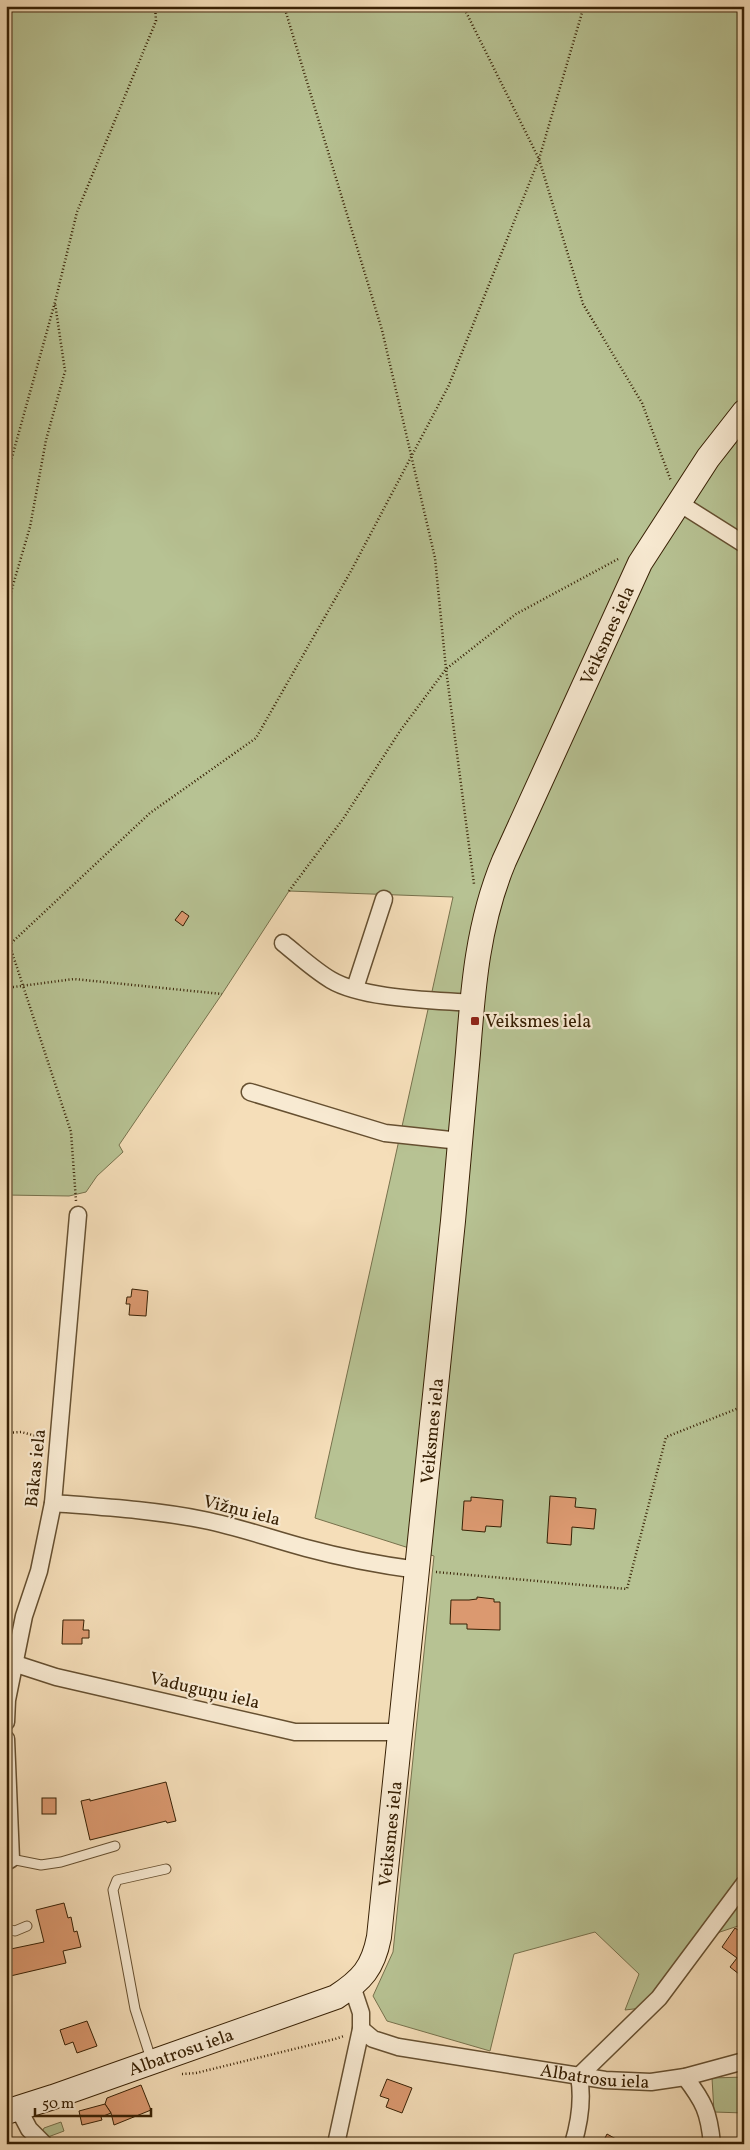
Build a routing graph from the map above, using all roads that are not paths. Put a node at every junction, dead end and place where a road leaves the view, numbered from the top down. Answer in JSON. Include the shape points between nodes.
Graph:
{"nodes":[{"id":1,"x":744,"y":412,"type":"edge"},
{"id":2,"x":679,"y":503,"type":"junction"},
{"id":3,"x":744,"y":544,"type":"edge"},
{"id":4,"x":384,"y":899,"type":"dead end"},
{"id":5,"x":282,"y":943,"type":"dead end"},
{"id":6,"x":355,"y":988,"type":"junction"},
{"id":7,"x":471,"y":1003,"type":"junction"},
{"id":8,"x":250,"y":1092,"type":"dead end"},
{"id":9,"x":460,"y":1141,"type":"junction"},
{"id":10,"x":78,"y":1215,"type":"road end"},
{"id":11,"x":53,"y":1503,"type":"junction"},
{"id":12,"x":418,"y":1570,"type":"junction"},
{"id":13,"x":11,"y":1659,"type":"edge"},
{"id":14,"x":6,"y":1722,"type":"edge"},
{"id":15,"x":402,"y":1732,"type":"junction"},
{"id":16,"x":6,"y":1739,"type":"edge"},
{"id":17,"x":115,"y":1846,"type":"dead end"},
{"id":18,"x":9,"y":1860,"type":"edge"},
{"id":19,"x":166,"y":1869,"type":"dead end"},
{"id":20,"x":744,"y":1884,"type":"edge"},
{"id":21,"x":27,"y":1926,"type":"dead end"},
{"id":22,"x":6,"y":1929,"type":"edge"},
{"id":23,"x":352,"y":1986,"type":"junction"},
{"id":24,"x":361,"y":2029,"type":"junction"},
{"id":25,"x":744,"y":2060,"type":"edge"},
{"id":26,"x":152,"y":2062,"type":"junction"},
{"id":27,"x":579,"y":2076,"type":"junction"},
{"id":28,"x":685,"y":2077,"type":"junction"},
{"id":29,"x":12,"y":2110,"type":"edge"},
{"id":30,"x":44,"y":2144,"type":"edge"},
{"id":31,"x":336,"y":2144,"type":"edge"},
{"id":32,"x":573,"y":2144,"type":"edge"},
{"id":33,"x":712,"y":2144,"type":"edge"}],
"edges":[{"from":1,"to":2,"type":"main road","name":"Veiksmes iela","via":[[708,458]]},
{"from":2,"to":3,"type":"street"},
{"from":2,"to":7,"type":"main road","name":"Veiksmes iela","via":[[640,563],[493,887],[481,935]]},
{"from":4,"to":6,"type":"street"},
{"from":5,"to":6,"type":"street","via":[[332,981]]},
{"from":6,"to":7,"type":"street","via":[[386,996]]},
{"from":7,"to":9,"type":"main road","name":"Veiksmes iela"},
{"from":8,"to":9,"type":"street","via":[[385,1133]]},
{"from":9,"to":12,"type":"main road","name":"Veiksmes iela"},
{"from":10,"to":11,"type":"street","name":"Bākas iela"},
{"from":11,"to":12,"type":"street","name":"Vižņu iela","via":[[148,1511],[203,1520],[356,1560]]},
{"from":11,"to":13,"type":"street","name":"Bākas iela","via":[[39,1571]]},
{"from":12,"to":15,"type":"main road","name":"Veiksmes iela"},
{"from":13,"to":14,"type":"street","name":"Bākas iela"},
{"from":13,"to":15,"type":"street","name":"Vaduguņu iela","via":[[56,1677],[295,1732]]},
{"from":15,"to":23,"type":"main road","name":"Veiksmes iela","via":[[379,1937],[375,1957]]},
{"from":16,"to":18,"type":"street"},
{"from":17,"to":18,"type":"lane","via":[[41,1865]]},
{"from":19,"to":26,"type":"lane","via":[[117,1880],[114,1890],[135,2009]]},
{"from":20,"to":27,"type":"street","via":[[659,1998]]},
{"from":21,"to":22,"type":"lane","via":[[15,1931]]},
{"from":23,"to":24,"type":"street","via":[[361,2013]]},
{"from":23,"to":26,"type":"main road","name":"Albatrosu iela","via":[[318,2004]]},
{"from":24,"to":27,"type":"street","name":"Albatrosu iela","via":[[374,2039],[398,2047]]},
{"from":24,"to":31,"type":"street"},
{"from":25,"to":28,"type":"street","name":"Albatrosu iela"},
{"from":26,"to":29,"type":"main road","name":"Albatrosu iela"},
{"from":27,"to":28,"type":"street","name":"Albatrosu iela","via":[[651,2082]]},
{"from":27,"to":32,"type":"street","via":[[582,2096]]},
{"from":28,"to":33,"type":"street","via":[[705,2106]]},
{"from":29,"to":30,"type":"street"}]}
